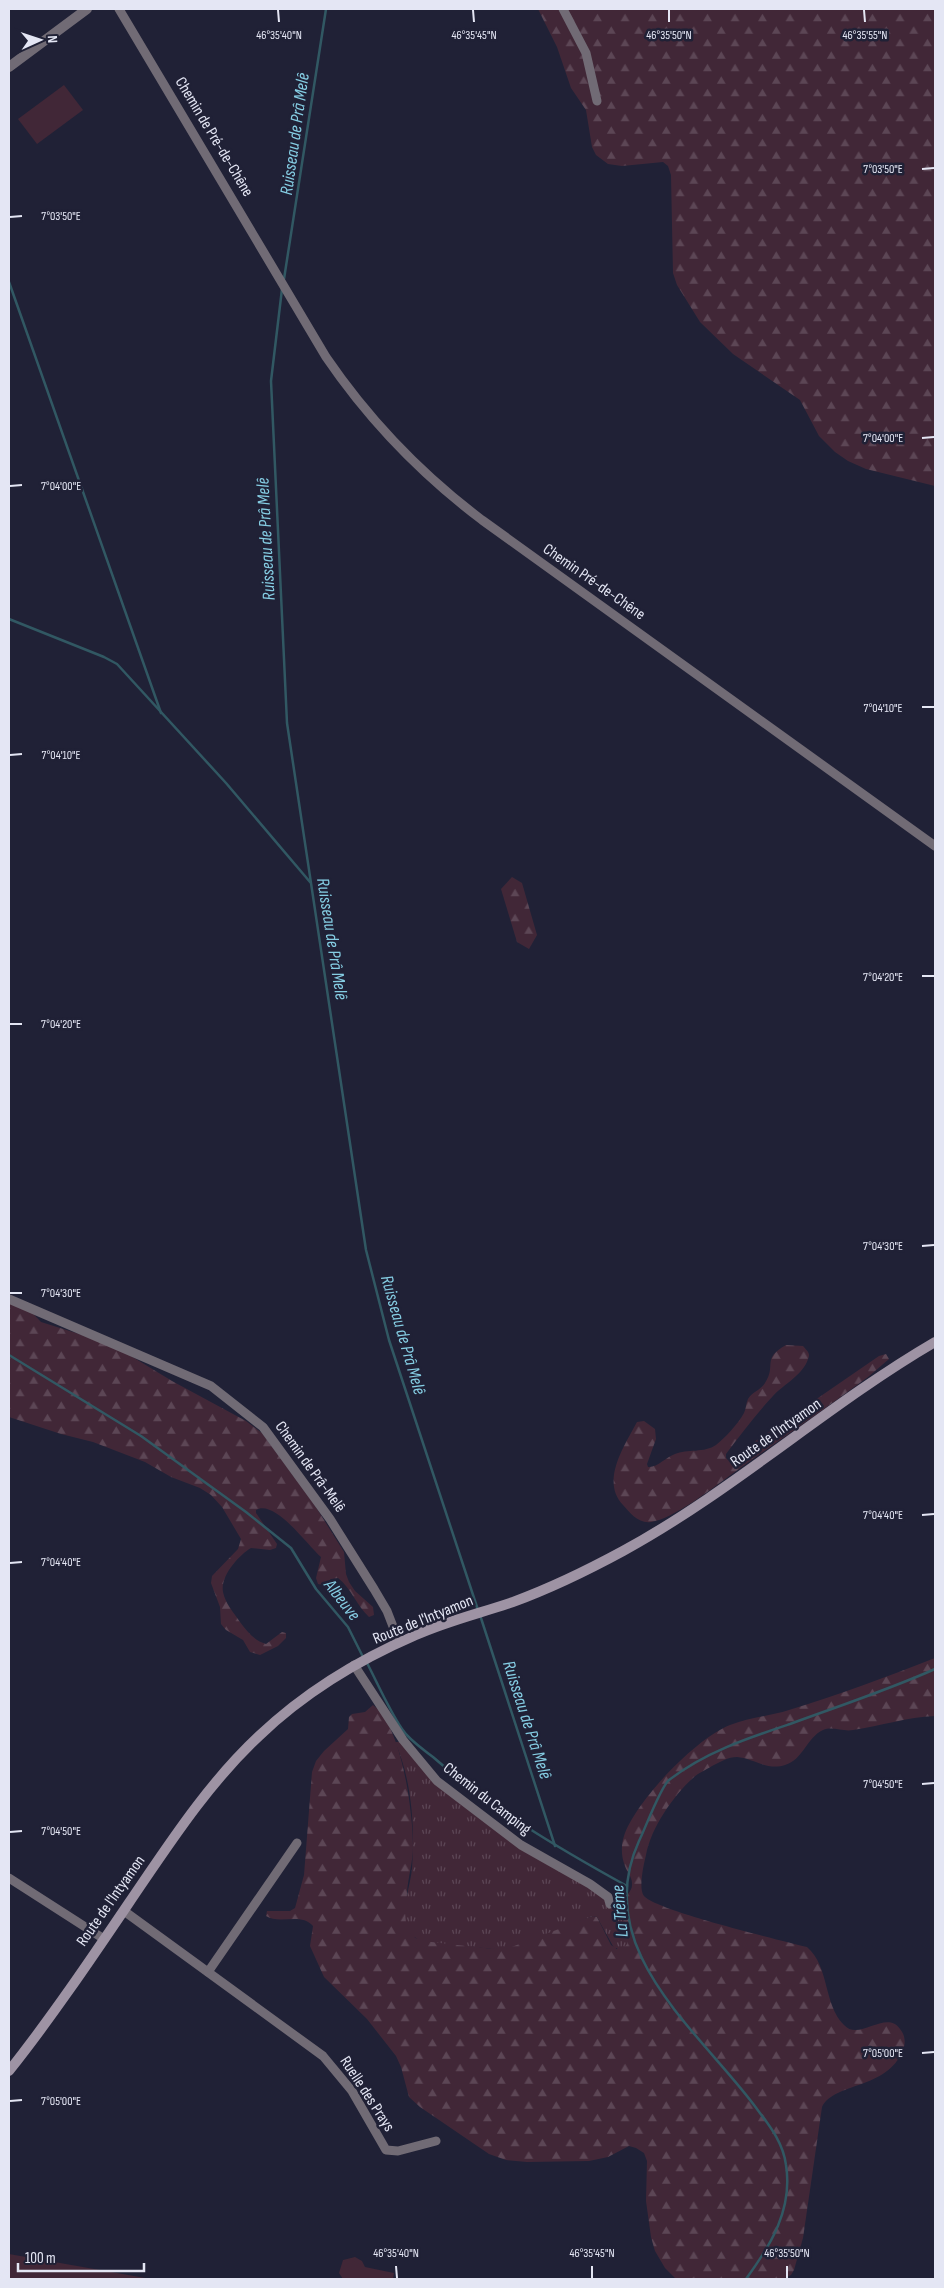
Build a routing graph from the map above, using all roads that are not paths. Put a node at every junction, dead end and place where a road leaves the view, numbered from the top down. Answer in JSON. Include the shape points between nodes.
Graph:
{"nodes":[{"id":1,"x":87,"y":9,"type":"edge"},
{"id":2,"x":119,"y":9,"type":"edge"},
{"id":3,"x":563,"y":9,"type":"edge"},
{"id":4,"x":9,"y":68,"type":"edge"},
{"id":5,"x":597,"y":101,"type":"dead end"},
{"id":6,"x":287,"y":292,"type":"joint"},
{"id":7,"x":935,"y":846,"type":"edge"},
{"id":8,"x":9,"y":1299,"type":"edge"},
{"id":9,"x":935,"y":1342,"type":"edge"},
{"id":10,"x":399,"y":1642,"type":"junction"},
{"id":11,"x":356,"y":1664,"type":"junction"},
{"id":12,"x":297,"y":1843,"type":"dead end"},
{"id":13,"x":9,"y":1878,"type":"edge"},
{"id":14,"x":610,"y":1904,"type":"dead end"},
{"id":15,"x":124,"y":1911,"type":"junction"},
{"id":16,"x":104,"y":1939,"type":"junction"},
{"id":17,"x":208,"y":1972,"type":"junction"},
{"id":18,"x":9,"y":2071,"type":"edge"},
{"id":19,"x":436,"y":2141,"type":"dead end"}],
"edges":[{"from":1,"to":4,"type":"street"},
{"from":2,"to":6,"type":"street","name":"Chemin de Pré-de-Chêne"},
{"from":3,"to":5,"type":"street","via":[[586,53]]},
{"from":6,"to":7,"type":"street","name":"Chemin Pré-de-Chêne","via":[[326,357],[356,398],[433,480],[525,552]]},
{"from":8,"to":10,"type":"street","name":"Chemin de Prâ-Melê","via":[[211,1386],[263,1427],[330,1519],[387,1611]]},
{"from":9,"to":10,"type":"main road","name":"Route de l'Intyamon","via":[[699,1505],[644,1539],[562,1582]]},
{"from":10,"to":11,"type":"main road","name":"Route de l'Intyamon"},
{"from":11,"to":14,"type":"street","name":"Chemin du Camping","via":[[403,1740],[437,1781],[521,1846],[590,1884],[608,1897]]},
{"from":11,"to":15,"type":"main road","name":"Route de l'Intyamon","via":[[292,1708],[259,1736],[223,1774],[184,1821]]},
{"from":12,"to":17,"type":"street"},
{"from":13,"to":16,"type":"street"},
{"from":15,"to":16,"type":"main road","name":"Route de l'Intyamon"},
{"from":15,"to":17,"type":"street","name":"Ruelle des Prays"},
{"from":16,"to":18,"type":"main road","name":"Route de l'Intyamon"},
{"from":17,"to":19,"type":"street","name":"Ruelle des Prays","via":[[323,2056],[352,2092],[386,2150],[398,2151]]}]}
